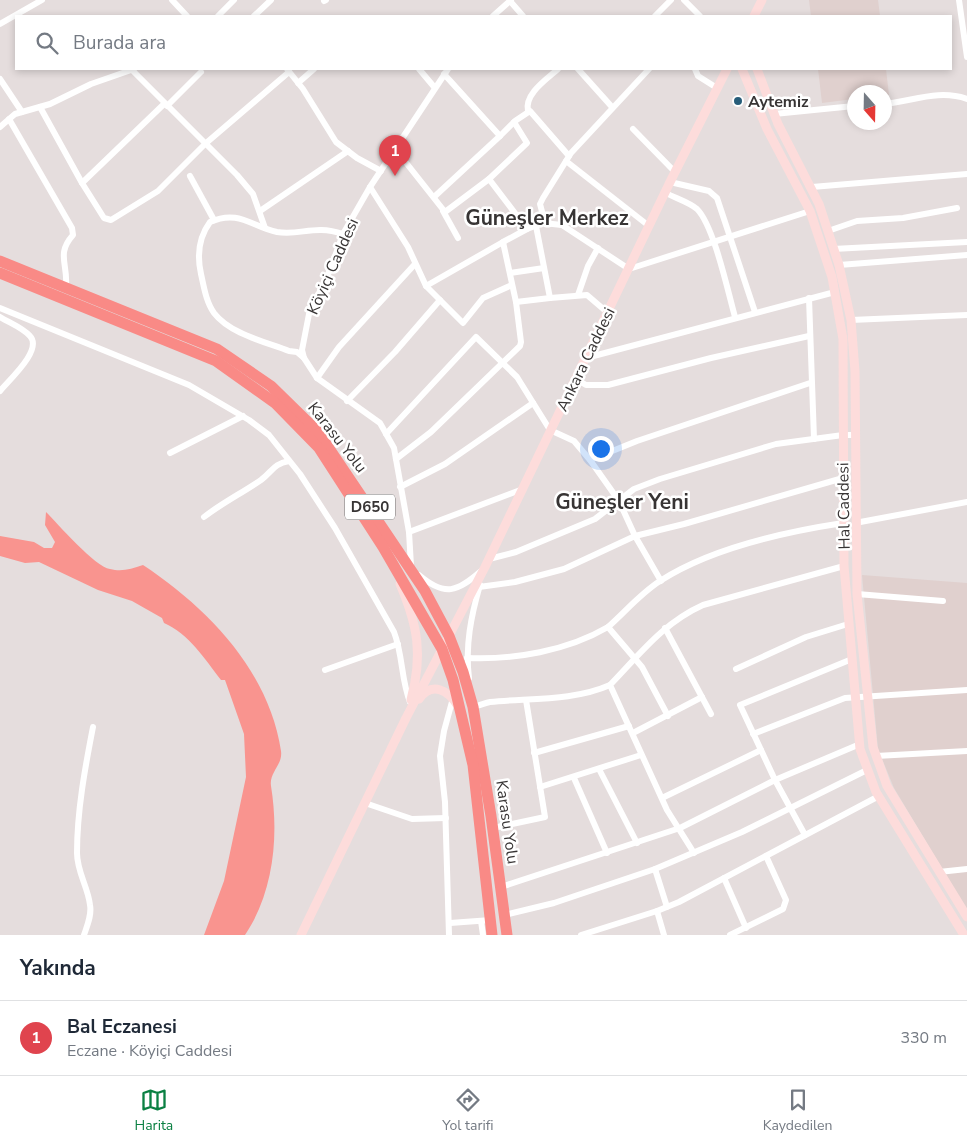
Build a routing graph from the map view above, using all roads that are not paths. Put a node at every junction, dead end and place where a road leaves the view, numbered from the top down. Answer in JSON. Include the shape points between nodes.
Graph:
{"nodes":[{"id":1,"x":42,"y":0,"type":"edge"},
{"id":2,"x":172,"y":0,"type":"edge"},
{"id":3,"x":234,"y":0,"type":"edge"},
{"id":4,"x":271,"y":0,"type":"edge"},
{"id":5,"x":511,"y":0,"type":"edge"},
{"id":6,"x":671,"y":0,"type":"edge"},
{"id":7,"x":684,"y":0,"type":"edge"},
{"id":8,"x":762,"y":0,"type":"edge"},
{"id":9,"x":959,"y":0,"type":"edge"},
{"id":10,"x":186,"y":15,"type":"edge"},
{"id":11,"x":219,"y":15,"type":"edge"},
{"id":12,"x":255,"y":15,"type":"edge"},
{"id":13,"x":494,"y":15,"type":"edge"},
{"id":14,"x":522,"y":15,"type":"edge"},
{"id":15,"x":656,"y":15,"type":"edge"},
{"id":16,"x":699,"y":15,"type":"edge"},
{"id":17,"x":755,"y":15,"type":"edge"},
{"id":18,"x":1,"y":21,"type":"edge"},
{"id":19,"x":965,"y":30,"type":"edge"},
{"id":20,"x":967,"y":57,"type":"edge"},
{"id":21,"x":131,"y":70,"type":"edge"},
{"id":22,"x":135,"y":70,"type":"edge"},
{"id":23,"x":287,"y":70,"type":"edge"},
{"id":24,"x":313,"y":70,"type":"edge"},
{"id":25,"x":420,"y":70,"type":"edge"},
{"id":26,"x":557,"y":70,"type":"edge"},
{"id":27,"x":579,"y":70,"type":"edge"},
{"id":28,"x":648,"y":70,"type":"edge"},
{"id":29,"x":695,"y":70,"type":"edge"},
{"id":30,"x":726,"y":70,"type":"edge"},
{"id":31,"x":743,"y":70,"type":"edge"},
{"id":32,"x":757,"y":70,"type":"edge"},
{"id":33,"x":201,"y":72,"type":"dead end"},
{"id":34,"x":446,"y":72,"type":"edge"},
{"id":35,"x":0,"y":80,"type":"edge"},
{"id":36,"x":298,"y":83,"type":"junction"},
{"id":37,"x":435,"y":88,"type":"junction"},
{"id":38,"x":717,"y":88,"type":"junction"},
{"id":39,"x":967,"y":99,"type":"edge"},
{"id":40,"x":892,"y":103,"type":"edge"},
{"id":41,"x":165,"y":105,"type":"junction"},
{"id":42,"x":40,"y":107,"type":"junction"},
{"id":43,"x":612,"y":107,"type":"junction"},
{"id":44,"x":847,"y":107,"type":"edge"},
{"id":45,"x":528,"y":111,"type":"junction"},
{"id":46,"x":22,"y":112,"type":"junction"},
{"id":47,"x":774,"y":114,"type":"junction"},
{"id":48,"x":9,"y":119,"type":"junction"},
{"id":49,"x":514,"y":122,"type":"junction"},
{"id":50,"x":0,"y":126,"type":"edge"},
{"id":51,"x":634,"y":129,"type":"dead end"},
{"id":52,"x":500,"y":136,"type":"junction"},
{"id":53,"x":205,"y":144,"type":"junction"},
{"id":54,"x":396,"y":150,"type":"junction"},
{"id":55,"x":348,"y":151,"type":"junction"},
{"id":56,"x":568,"y":158,"type":"junction"},
{"id":57,"x":380,"y":172,"type":"junction"},
{"id":58,"x":675,"y":172,"type":"junction"},
{"id":59,"x":967,"y":174,"type":"edge"},
{"id":60,"x":190,"y":176,"type":"dead end"},
{"id":61,"x":489,"y":179,"type":"junction"},
{"id":62,"x":670,"y":182,"type":"junction"},
{"id":63,"x":82,"y":183,"type":"junction"},
{"id":64,"x":370,"y":187,"type":"junction"},
{"id":65,"x":812,"y":187,"type":"junction"},
{"id":66,"x":666,"y":194,"type":"junction"},
{"id":67,"x":434,"y":197,"type":"junction"},
{"id":68,"x":957,"y":208,"type":"dead end"},
{"id":69,"x":260,"y":211,"type":"junction"},
{"id":70,"x":443,"y":211,"type":"junction"},
{"id":71,"x":810,"y":211,"type":"junction"},
{"id":72,"x":214,"y":220,"type":"junction"},
{"id":73,"x":545,"y":223,"type":"junction"},
{"id":74,"x":536,"y":226,"type":"junction"},
{"id":75,"x":649,"y":226,"type":"junction"},
{"id":76,"x":265,"y":228,"type":"junction"},
{"id":77,"x":527,"y":229,"type":"junction"},
{"id":78,"x":828,"y":231,"type":"junction"},
{"id":79,"x":343,"y":234,"type":"junction"},
{"id":80,"x":731,"y":236,"type":"junction"},
{"id":81,"x":458,"y":238,"type":"dead end"},
{"id":82,"x":713,"y":241,"type":"junction"},
{"id":83,"x":503,"y":242,"type":"junction"},
{"id":84,"x":967,"y":242,"type":"edge"},
{"id":85,"x":598,"y":248,"type":"junction"},
{"id":86,"x":834,"y":249,"type":"junction"},
{"id":87,"x":967,"y":255,"type":"edge"},
{"id":88,"x":0,"y":260,"type":"edge"},
{"id":89,"x":415,"y":264,"type":"junction"},
{"id":90,"x":839,"y":265,"type":"junction"},
{"id":91,"x":544,"y":268,"type":"junction"},
{"id":92,"x":629,"y":269,"type":"junction"},
{"id":93,"x":0,"y":273,"type":"edge"},
{"id":94,"x":510,"y":273,"type":"junction"},
{"id":95,"x":512,"y":285,"type":"junction"},
{"id":96,"x":66,"y":286,"type":"junction"},
{"id":97,"x":426,"y":286,"type":"junction"},
{"id":98,"x":835,"y":292,"type":"junction"},
{"id":99,"x":578,"y":295,"type":"junction"},
{"id":100,"x":550,"y":298,"type":"junction"},
{"id":101,"x":809,"y":298,"type":"junction"},
{"id":102,"x":440,"y":300,"type":"junction"},
{"id":103,"x":516,"y":302,"type":"junction"},
{"id":104,"x":0,"y":308,"type":"edge"},
{"id":105,"x":608,"y":312,"type":"junction"},
{"id":106,"x":755,"y":312,"type":"junction"},
{"id":107,"x":967,"y":315,"type":"edge"},
{"id":108,"x":0,"y":317,"type":"edge"},
{"id":109,"x":735,"y":318,"type":"junction"},
{"id":110,"x":851,"y":320,"type":"junction"},
{"id":111,"x":809,"y":336,"type":"junction"},
{"id":112,"x":304,"y":358,"type":"junction"},
{"id":113,"x":586,"y":358,"type":"junction"},
{"id":114,"x":504,"y":363,"type":"junction"},
{"id":115,"x":317,"y":378,"type":"junction"},
{"id":116,"x":576,"y":379,"type":"junction"},
{"id":117,"x":810,"y":383,"type":"junction"},
{"id":118,"x":0,"y":390,"type":"edge"},
{"id":119,"x":347,"y":401,"type":"junction"},
{"id":120,"x":533,"y":403,"type":"junction"},
{"id":121,"x":243,"y":416,"type":"junction"},
{"id":122,"x":550,"y":430,"type":"junction"},
{"id":123,"x":386,"y":434,"type":"junction"},
{"id":124,"x":843,"y":435,"type":"junction"},
{"id":125,"x":855,"y":435,"type":"junction"},
{"id":126,"x":814,"y":439,"type":"junction"},
{"id":127,"x":170,"y":453,"type":"dead end"},
{"id":128,"x":396,"y":459,"type":"junction"},
{"id":129,"x":590,"y":460,"type":"junction"},
{"id":130,"x":289,"y":461,"type":"junction"},
{"id":131,"x":842,"y":478,"type":"junction"},
{"id":132,"x":400,"y":487,"type":"junction"},
{"id":133,"x":523,"y":489,"type":"junction"},
{"id":134,"x":619,"y":501,"type":"junction"},
{"id":135,"x":967,"y":502,"type":"edge"},
{"id":136,"x":204,"y":517,"type":"dead end"},
{"id":137,"x":843,"y":523,"type":"junction"},
{"id":138,"x":855,"y":523,"type":"junction"},
{"id":139,"x":409,"y":532,"type":"junction"},
{"id":140,"x":635,"y":536,"type":"junction"},
{"id":141,"x":383,"y":547,"type":"junction"},
{"id":142,"x":487,"y":563,"type":"junction"},
{"id":143,"x":844,"y":566,"type":"junction"},
{"id":144,"x":412,"y":569,"type":"junction"},
{"id":145,"x":661,"y":581,"type":"junction"},
{"id":146,"x":479,"y":587,"type":"junction"},
{"id":147,"x":857,"y":594,"type":"junction"},
{"id":148,"x":943,"y":601,"type":"dead end"},
{"id":149,"x":848,"y":624,"type":"junction"},
{"id":150,"x":608,"y":627,"type":"junction"},
{"id":151,"x":665,"y":628,"type":"junction"},
{"id":152,"x":449,"y":636,"type":"junction"},
{"id":153,"x":398,"y":644,"type":"junction"},
{"id":154,"x":442,"y":649,"type":"junction"},
{"id":155,"x":467,"y":658,"type":"junction"},
{"id":156,"x":636,"y":659,"type":"junction"},
{"id":157,"x":852,"y":659,"type":"junction"},
{"id":158,"x":736,"y":669,"type":"dead end"},
{"id":159,"x":325,"y":670,"type":"dead end"},
{"id":160,"x":610,"y":685,"type":"junction"},
{"id":161,"x":967,"y":690,"type":"edge"},
{"id":162,"x":868,"y":696,"type":"junction"},
{"id":163,"x":702,"y":697,"type":"junction"},
{"id":164,"x":855,"y":697,"type":"junction"},
{"id":165,"x":453,"y":698,"type":"junction"},
{"id":166,"x":526,"y":700,"type":"junction"},
{"id":167,"x":410,"y":702,"type":"junction"},
{"id":168,"x":473,"y":707,"type":"junction"},
{"id":169,"x":461,"y":711,"type":"junction"},
{"id":170,"x":711,"y":714,"type":"dead end"},
{"id":171,"x":668,"y":716,"type":"junction"},
{"id":172,"x":406,"y":718,"type":"junction"},
{"id":173,"x":630,"y":726,"type":"junction"},
{"id":174,"x":93,"y":728,"type":"dead end"},
{"id":175,"x":633,"y":733,"type":"junction"},
{"id":176,"x":753,"y":734,"type":"junction"},
{"id":177,"x":860,"y":744,"type":"junction"},
{"id":178,"x":761,"y":750,"type":"junction"},
{"id":179,"x":967,"y":751,"type":"edge"},
{"id":180,"x":534,"y":753,"type":"junction"},
{"id":181,"x":641,"y":755,"type":"junction"},
{"id":182,"x":876,"y":756,"type":"junction"},
{"id":183,"x":599,"y":769,"type":"junction"},
{"id":184,"x":867,"y":770,"type":"junction"},
{"id":185,"x":574,"y":778,"type":"junction"},
{"id":186,"x":775,"y":780,"type":"junction"},
{"id":187,"x":540,"y":787,"type":"junction"},
{"id":188,"x":879,"y":796,"type":"junction"},
{"id":189,"x":662,"y":798,"type":"junction"},
{"id":190,"x":365,"y":804,"type":"junction"},
{"id":191,"x":790,"y":807,"type":"junction"},
{"id":192,"x":446,"y":818,"type":"junction"},
{"id":193,"x":493,"y":828,"type":"junction"},
{"id":194,"x":680,"y":828,"type":"junction"},
{"id":195,"x":805,"y":835,"type":"junction"},
{"id":196,"x":637,"y":842,"type":"junction"},
{"id":197,"x":607,"y":853,"type":"junction"},
{"id":198,"x":694,"y":853,"type":"junction"},
{"id":199,"x":766,"y":856,"type":"junction"},
{"id":200,"x":655,"y":869,"type":"junction"},
{"id":201,"x":967,"y":869,"type":"edge"},
{"id":202,"x":939,"y":872,"type":"junction"},
{"id":203,"x":724,"y":878,"type":"junction"},
{"id":204,"x":500,"y":887,"type":"junction"},
{"id":205,"x":667,"y":907,"type":"junction"},
{"id":206,"x":657,"y":911,"type":"junction"},
{"id":207,"x":504,"y":915,"type":"junction"},
{"id":208,"x":967,"y":917,"type":"edge"},
{"id":209,"x":486,"y":920,"type":"junction"},
{"id":210,"x":450,"y":924,"type":"junction"},
{"id":211,"x":746,"y":928,"type":"junction"},
{"id":212,"x":84,"y":935,"type":"edge"},
{"id":213,"x":300,"y":935,"type":"edge"},
{"id":214,"x":449,"y":935,"type":"edge"},
{"id":215,"x":483,"y":935,"type":"edge"},
{"id":216,"x":492,"y":935,"type":"edge"},
{"id":217,"x":507,"y":935,"type":"edge"},
{"id":218,"x":581,"y":935,"type":"edge"},
{"id":219,"x":664,"y":935,"type":"edge"},
{"id":220,"x":730,"y":935,"type":"edge"},
{"id":221,"x":964,"y":935,"type":"edge"}],
"edges":[{"from":1,"to":18,"type":"street"},
{"from":2,"to":10,"type":"street"},
{"from":3,"to":11,"type":"street"},
{"from":4,"to":12,"type":"street"},
{"from":5,"to":13,"type":"street"},
{"from":5,"to":14,"type":"street"},
{"from":6,"to":15,"type":"street"},
{"from":7,"to":16,"type":"street"},
{"from":8,"to":17,"type":"street"},
{"from":9,"to":19,"type":"street"},
{"from":19,"to":20,"type":"street"},
{"from":21,"to":42,"type":"street"},
{"from":22,"to":41,"type":"street"},
{"from":23,"to":36,"type":"street"},
{"from":23,"to":53,"type":"street"},
{"from":24,"to":36,"type":"street"},
{"from":25,"to":37,"type":"street"},
{"from":26,"to":45,"type":"street","via":[[530,96],[526,105]]},
{"from":27,"to":43,"type":"street"},
{"from":28,"to":43,"type":"street"},
{"from":29,"to":38,"type":"street","via":[[698,76]]},
{"from":30,"to":38,"type":"street","name":"Ankara Caddesi"},
{"from":31,"to":71,"type":"street","name":"Hal Caddesi","via":[[767,129]]},
{"from":32,"to":47,"type":"street","name":"Hal Caddesi"},
{"from":33,"to":41,"type":"street"},
{"from":34,"to":37,"type":"street","name":"Köyiçi Caddesi"},
{"from":34,"to":52,"type":"street"},
{"from":35,"to":46,"type":"street"},
{"from":36,"to":55,"type":"street","via":[[336,142]]},
{"from":37,"to":54,"type":"street","name":"Köyiçi Caddesi"},
{"from":38,"to":58,"type":"street","name":"Ankara Caddesi"},
{"from":39,"to":40,"type":"street","via":[[952,94]]},
{"from":41,"to":53,"type":"street"},
{"from":41,"to":63,"type":"street"},
{"from":42,"to":46,"type":"street"},
{"from":42,"to":63,"type":"street"},
{"from":43,"to":56,"type":"street"},
{"from":44,"to":47,"type":"street"},
{"from":45,"to":49,"type":"street"},
{"from":45,"to":56,"type":"street"},
{"from":46,"to":48,"type":"street"},
{"from":47,"to":65,"type":"street","name":"Hal Caddesi"},
{"from":48,"to":50,"type":"street"},
{"from":48,"to":96,"type":"street","via":[[72,228],[73,235],[64,247]]},
{"from":49,"to":52,"type":"street"},
{"from":49,"to":61,"type":"street","via":[[527,143]]},
{"from":51,"to":58,"type":"street"},
{"from":52,"to":67,"type":"street"},
{"from":53,"to":63,"type":"street","via":[[158,191],[111,220],[104,218]]},
{"from":53,"to":69,"type":"street","via":[[237,174],[253,194]]},
{"from":54,"to":57,"type":"street","name":"Köyiçi Caddesi"},
{"from":54,"to":67,"type":"street"},
{"from":55,"to":57,"type":"street"},
{"from":55,"to":69,"type":"street"},
{"from":56,"to":73,"type":"street","via":[[540,204]]},
{"from":56,"to":75,"type":"street"},
{"from":57,"to":64,"type":"street","name":"Köyiçi Caddesi"},
{"from":58,"to":62,"type":"street","name":"Ankara Caddesi"},
{"from":59,"to":65,"type":"street"},
{"from":60,"to":72,"type":"street"},
{"from":61,"to":70,"type":"street","via":[[446,212]]},
{"from":61,"to":77,"type":"street"},
{"from":62,"to":66,"type":"street","name":"Ankara Caddesi"},
{"from":62,"to":80,"type":"street","via":[[709,191],[717,198]]},
{"from":64,"to":79,"type":"street","name":"Köyiçi Caddesi"},
{"from":64,"to":89,"type":"street","via":[[408,247]]},
{"from":65,"to":78,"type":"street","name":"Hal Caddesi"},
{"from":66,"to":75,"type":"street","name":"Ankara Caddesi"},
{"from":66,"to":82,"type":"street","via":[[696,208]]},
{"from":67,"to":70,"type":"street"},
{"from":68,"to":78,"type":"street","via":[[903,218],[856,221]]},
{"from":69,"to":76,"type":"street"},
{"from":70,"to":81,"type":"street"},
{"from":71,"to":80,"type":"street"},
{"from":71,"to":98,"type":"street","name":"Hal Caddesi"},
{"from":72,"to":76,"type":"street","via":[[242,218]]},
{"from":72,"to":112,"type":"street","via":[[206,228],[200,243],[199,266],[205,295],[215,314],[236,330],[297,352]]},
{"from":73,"to":74,"type":"street"},
{"from":73,"to":85,"type":"street","via":[[562,225]]},
{"from":74,"to":77,"type":"street"},
{"from":74,"to":91,"type":"street"},
{"from":75,"to":92,"type":"street","name":"Ankara Caddesi"},
{"from":76,"to":79,"type":"street","via":[[283,233],[328,229]]},
{"from":77,"to":83,"type":"street"},
{"from":78,"to":86,"type":"street","name":"Hal Caddesi"},
{"from":79,"to":112,"type":"street","name":"Köyiçi Caddesi","via":[[309,314],[302,350]]},
{"from":80,"to":82,"type":"street"},
{"from":80,"to":106,"type":"street"},
{"from":82,"to":92,"type":"street"},
{"from":82,"to":109,"type":"street"},
{"from":83,"to":94,"type":"street"},
{"from":83,"to":97,"type":"street"},
{"from":84,"to":86,"type":"street"},
{"from":85,"to":92,"type":"street"},
{"from":85,"to":99,"type":"street"},
{"from":86,"to":90,"type":"street","name":"Hal Caddesi"},
{"from":87,"to":90,"type":"street"},
{"from":88,"to":96,"type":"highway","name":"Karasu Yolu","number":"D650"},
{"from":89,"to":97,"type":"street"},
{"from":89,"to":115,"type":"street","via":[[339,347]]},
{"from":90,"to":110,"type":"street","name":"Hal Caddesi"},
{"from":91,"to":94,"type":"street"},
{"from":91,"to":100,"type":"street"},
{"from":92,"to":105,"type":"street","name":"Ankara Caddesi"},
{"from":93,"to":141,"type":"highway","name":"Karasu Yolu","number":"D650","via":[[194,350],[249,382],[319,448]]},
{"from":94,"to":95,"type":"street"},
{"from":95,"to":102,"type":"street","via":[[483,298],[463,323]]},
{"from":95,"to":103,"type":"street"},
{"from":96,"to":144,"type":"highway","name":"Karasu Yolu","number":"D650","via":[[217,349],[272,386],[318,432]]},
{"from":97,"to":102,"type":"street"},
{"from":98,"to":101,"type":"street"},
{"from":98,"to":124,"type":"street","name":"Hal Caddesi","via":[[843,338]]},
{"from":99,"to":100,"type":"street"},
{"from":99,"to":105,"type":"street","via":[[587,295]]},
{"from":100,"to":103,"type":"street"},
{"from":101,"to":106,"type":"street"},
{"from":101,"to":111,"type":"street"},
{"from":102,"to":119,"type":"street"},
{"from":103,"to":114,"type":"street","via":[[520,346]]},
{"from":104,"to":121,"type":"street","via":[[189,385]]},
{"from":105,"to":113,"type":"street","name":"Ankara Caddesi"},
{"from":106,"to":109,"type":"street"},
{"from":107,"to":110,"type":"street"},
{"from":108,"to":118,"type":"street","via":[[31,337],[34,344],[33,353]]},
{"from":109,"to":113,"type":"street"},
{"from":110,"to":125,"type":"street","name":"Hal Caddesi"},
{"from":111,"to":116,"type":"street","via":[[608,385],[586,385]]},
{"from":111,"to":117,"type":"street"},
{"from":112,"to":115,"type":"street"},
{"from":113,"to":116,"type":"street","name":"Ankara Caddesi"},
{"from":114,"to":120,"type":"street"},
{"from":114,"to":123,"type":"street","via":[[476,337]]},
{"from":114,"to":128,"type":"street","via":[[431,432]]},
{"from":115,"to":119,"type":"street"},
{"from":116,"to":122,"type":"street","name":"Ankara Caddesi"},
{"from":117,"to":126,"type":"street"},
{"from":117,"to":129,"type":"street","via":[[636,441]]},
{"from":119,"to":123,"type":"street","via":[[380,423]]},
{"from":120,"to":122,"type":"street"},
{"from":120,"to":132,"type":"street","via":[[445,464]]},
{"from":121,"to":127,"type":"street"},
{"from":121,"to":130,"type":"street","via":[[268,436]]},
{"from":122,"to":129,"type":"street","via":[[574,442]]},
{"from":122,"to":133,"type":"street","name":"Ankara Caddesi"},
{"from":123,"to":128,"type":"street"},
{"from":124,"to":125,"type":"street"},
{"from":124,"to":126,"type":"street"},
{"from":124,"to":131,"type":"street","name":"Hal Caddesi"},
{"from":125,"to":138,"type":"street","name":"Hal Caddesi"},
{"from":126,"to":134,"type":"street","via":[[776,444],[660,479],[634,489]]},
{"from":128,"to":132,"type":"street"},
{"from":129,"to":134,"type":"street"},
{"from":130,"to":136,"type":"street","via":[[278,463],[262,479]]},
{"from":130,"to":153,"type":"street","via":[[335,528]]},
{"from":131,"to":137,"type":"street","name":"Hal Caddesi"},
{"from":131,"to":140,"type":"street"},
{"from":132,"to":139,"type":"street"},
{"from":133,"to":139,"type":"street"},
{"from":133,"to":142,"type":"street","name":"Ankara Caddesi"},
{"from":134,"to":140,"type":"street"},
{"from":134,"to":142,"type":"street","via":[[595,519]]},
{"from":135,"to":138,"type":"street"},
{"from":137,"to":143,"type":"street","name":"Hal Caddesi"},
{"from":137,"to":145,"type":"street","via":[[803,530],[718,553]]},
{"from":138,"to":147,"type":"street","name":"Hal Caddesi"},
{"from":139,"to":144,"type":"street"},
{"from":140,"to":145,"type":"street"},
{"from":140,"to":146,"type":"street","via":[[564,569],[515,582]]},
{"from":141,"to":154,"type":"highway","name":"Karasu Yolu","number":"D650"},
{"from":141,"to":167,"type":"street","via":[[415,629],[419,666]]},
{"from":142,"to":144,"type":"street","via":[[465,585],[449,591],[432,586]]},
{"from":142,"to":146,"type":"street"},
{"from":142,"to":152,"type":"street","name":"Ankara Caddesi"},
{"from":143,"to":149,"type":"street","name":"Hal Caddesi"},
{"from":143,"to":151,"type":"street","via":[[703,605],[682,614]]},
{"from":144,"to":152,"type":"highway","name":"Karasu Yolu","number":"D650"},
{"from":145,"to":150,"type":"street"},
{"from":146,"to":155,"type":"street","via":[[470,617]]},
{"from":147,"to":148,"type":"street"},
{"from":147,"to":162,"type":"street","name":"Hal Caddesi"},
{"from":149,"to":157,"type":"street","name":"Hal Caddesi"},
{"from":149,"to":158,"type":"street","via":[[806,637]]},
{"from":150,"to":155,"type":"street","via":[[577,642],[547,650],[485,659]]},
{"from":150,"to":156,"type":"street"},
{"from":151,"to":156,"type":"street"},
{"from":151,"to":163,"type":"street"},
{"from":152,"to":154,"type":"street","name":"Ankara Caddesi"},
{"from":152,"to":168,"type":"highway","name":"Karasu Yolu","number":"D650"},
{"from":153,"to":159,"type":"street"},
{"from":153,"to":167,"type":"street"},
{"from":154,"to":169,"type":"highway","name":"Karasu Yolu","number":"D650"},
{"from":154,"to":172,"type":"street","name":"Ankara Caddesi"},
{"from":155,"to":168,"type":"street"},
{"from":156,"to":160,"type":"street"},
{"from":156,"to":171,"type":"street"},
{"from":157,"to":164,"type":"street","name":"Hal Caddesi"},
{"from":157,"to":176,"type":"street","via":[[740,705]]},
{"from":160,"to":166,"type":"street","via":[[602,689]]},
{"from":160,"to":173,"type":"street"},
{"from":161,"to":162,"type":"street"},
{"from":162,"to":164,"type":"street"},
{"from":162,"to":182,"type":"street","name":"Hal Caddesi"},
{"from":163,"to":170,"type":"street"},
{"from":163,"to":171,"type":"street"},
{"from":164,"to":176,"type":"street"},
{"from":164,"to":177,"type":"street","name":"Hal Caddesi"},
{"from":165,"to":169,"type":"street"},
{"from":165,"to":172,"type":"street","via":[[434,688]]},
{"from":165,"to":192,"type":"street","via":[[440,756]]},
{"from":166,"to":168,"type":"street","via":[[489,702]]},
{"from":166,"to":180,"type":"street"},
{"from":167,"to":172,"type":"street"},
{"from":168,"to":193,"type":"highway","name":"Karasu Yolu","number":"D650"},
{"from":169,"to":209,"type":"highway","name":"Karasu Yolu","number":"D650","via":[[472,765]]},
{"from":171,"to":175,"type":"street"},
{"from":172,"to":190,"type":"street"},
{"from":173,"to":175,"type":"street"},
{"from":173,"to":180,"type":"street"},
{"from":174,"to":212,"type":"street","via":[[77,854],[78,869],[90,905],[90,919]]},
{"from":175,"to":181,"type":"street"},
{"from":176,"to":178,"type":"street"},
{"from":177,"to":184,"type":"street","name":"Hal Caddesi"},
{"from":177,"to":186,"type":"street"},
{"from":178,"to":186,"type":"street"},
{"from":178,"to":189,"type":"street"},
{"from":179,"to":182,"type":"street"},
{"from":180,"to":187,"type":"street"},
{"from":181,"to":183,"type":"street"},
{"from":181,"to":189,"type":"street"},
{"from":182,"to":202,"type":"street","name":"Hal Caddesi","via":[[887,786]]},
{"from":183,"to":185,"type":"street"},
{"from":183,"to":196,"type":"street"},
{"from":184,"to":188,"type":"street","name":"Hal Caddesi"},
{"from":184,"to":191,"type":"street"},
{"from":185,"to":187,"type":"street"},
{"from":185,"to":197,"type":"street"},
{"from":186,"to":191,"type":"street"},
{"from":186,"to":194,"type":"street"},
{"from":187,"to":193,"type":"street","via":[[545,817]]},
{"from":188,"to":195,"type":"street"},
{"from":188,"to":221,"type":"street","name":"Hal Caddesi"},
{"from":189,"to":194,"type":"street"},
{"from":190,"to":192,"type":"street","via":[[412,819]]},
{"from":190,"to":213,"type":"street"},
{"from":191,"to":195,"type":"street"},
{"from":191,"to":198,"type":"street"},
{"from":192,"to":210,"type":"street"},
{"from":193,"to":204,"type":"highway","name":"Karasu Yolu","number":"D650"},
{"from":194,"to":196,"type":"street"},
{"from":194,"to":198,"type":"street"},
{"from":195,"to":199,"type":"street"},
{"from":196,"to":197,"type":"street"},
{"from":197,"to":204,"type":"street"},
{"from":198,"to":200,"type":"street"},
{"from":199,"to":203,"type":"street"},
{"from":199,"to":211,"type":"street","via":[[786,900],[783,909]]},
{"from":200,"to":205,"type":"street"},
{"from":200,"to":207,"type":"street","via":[[554,903]]},
{"from":201,"to":202,"type":"street"},
{"from":202,"to":208,"type":"street","name":"Hal Caddesi"},
{"from":203,"to":205,"type":"street"},
{"from":203,"to":211,"type":"street"},
{"from":204,"to":207,"type":"highway","name":"Karasu Yolu","number":"D650"},
{"from":205,"to":206,"type":"street"},
{"from":206,"to":218,"type":"street"},
{"from":206,"to":219,"type":"street"},
{"from":207,"to":217,"type":"highway","name":"Karasu Yolu","number":"D650"},
{"from":209,"to":210,"type":"street"},
{"from":209,"to":215,"type":"street"},
{"from":209,"to":216,"type":"highway","name":"Karasu Yolu","number":"D650"},
{"from":210,"to":214,"type":"street"},
{"from":211,"to":220,"type":"street"}]}
